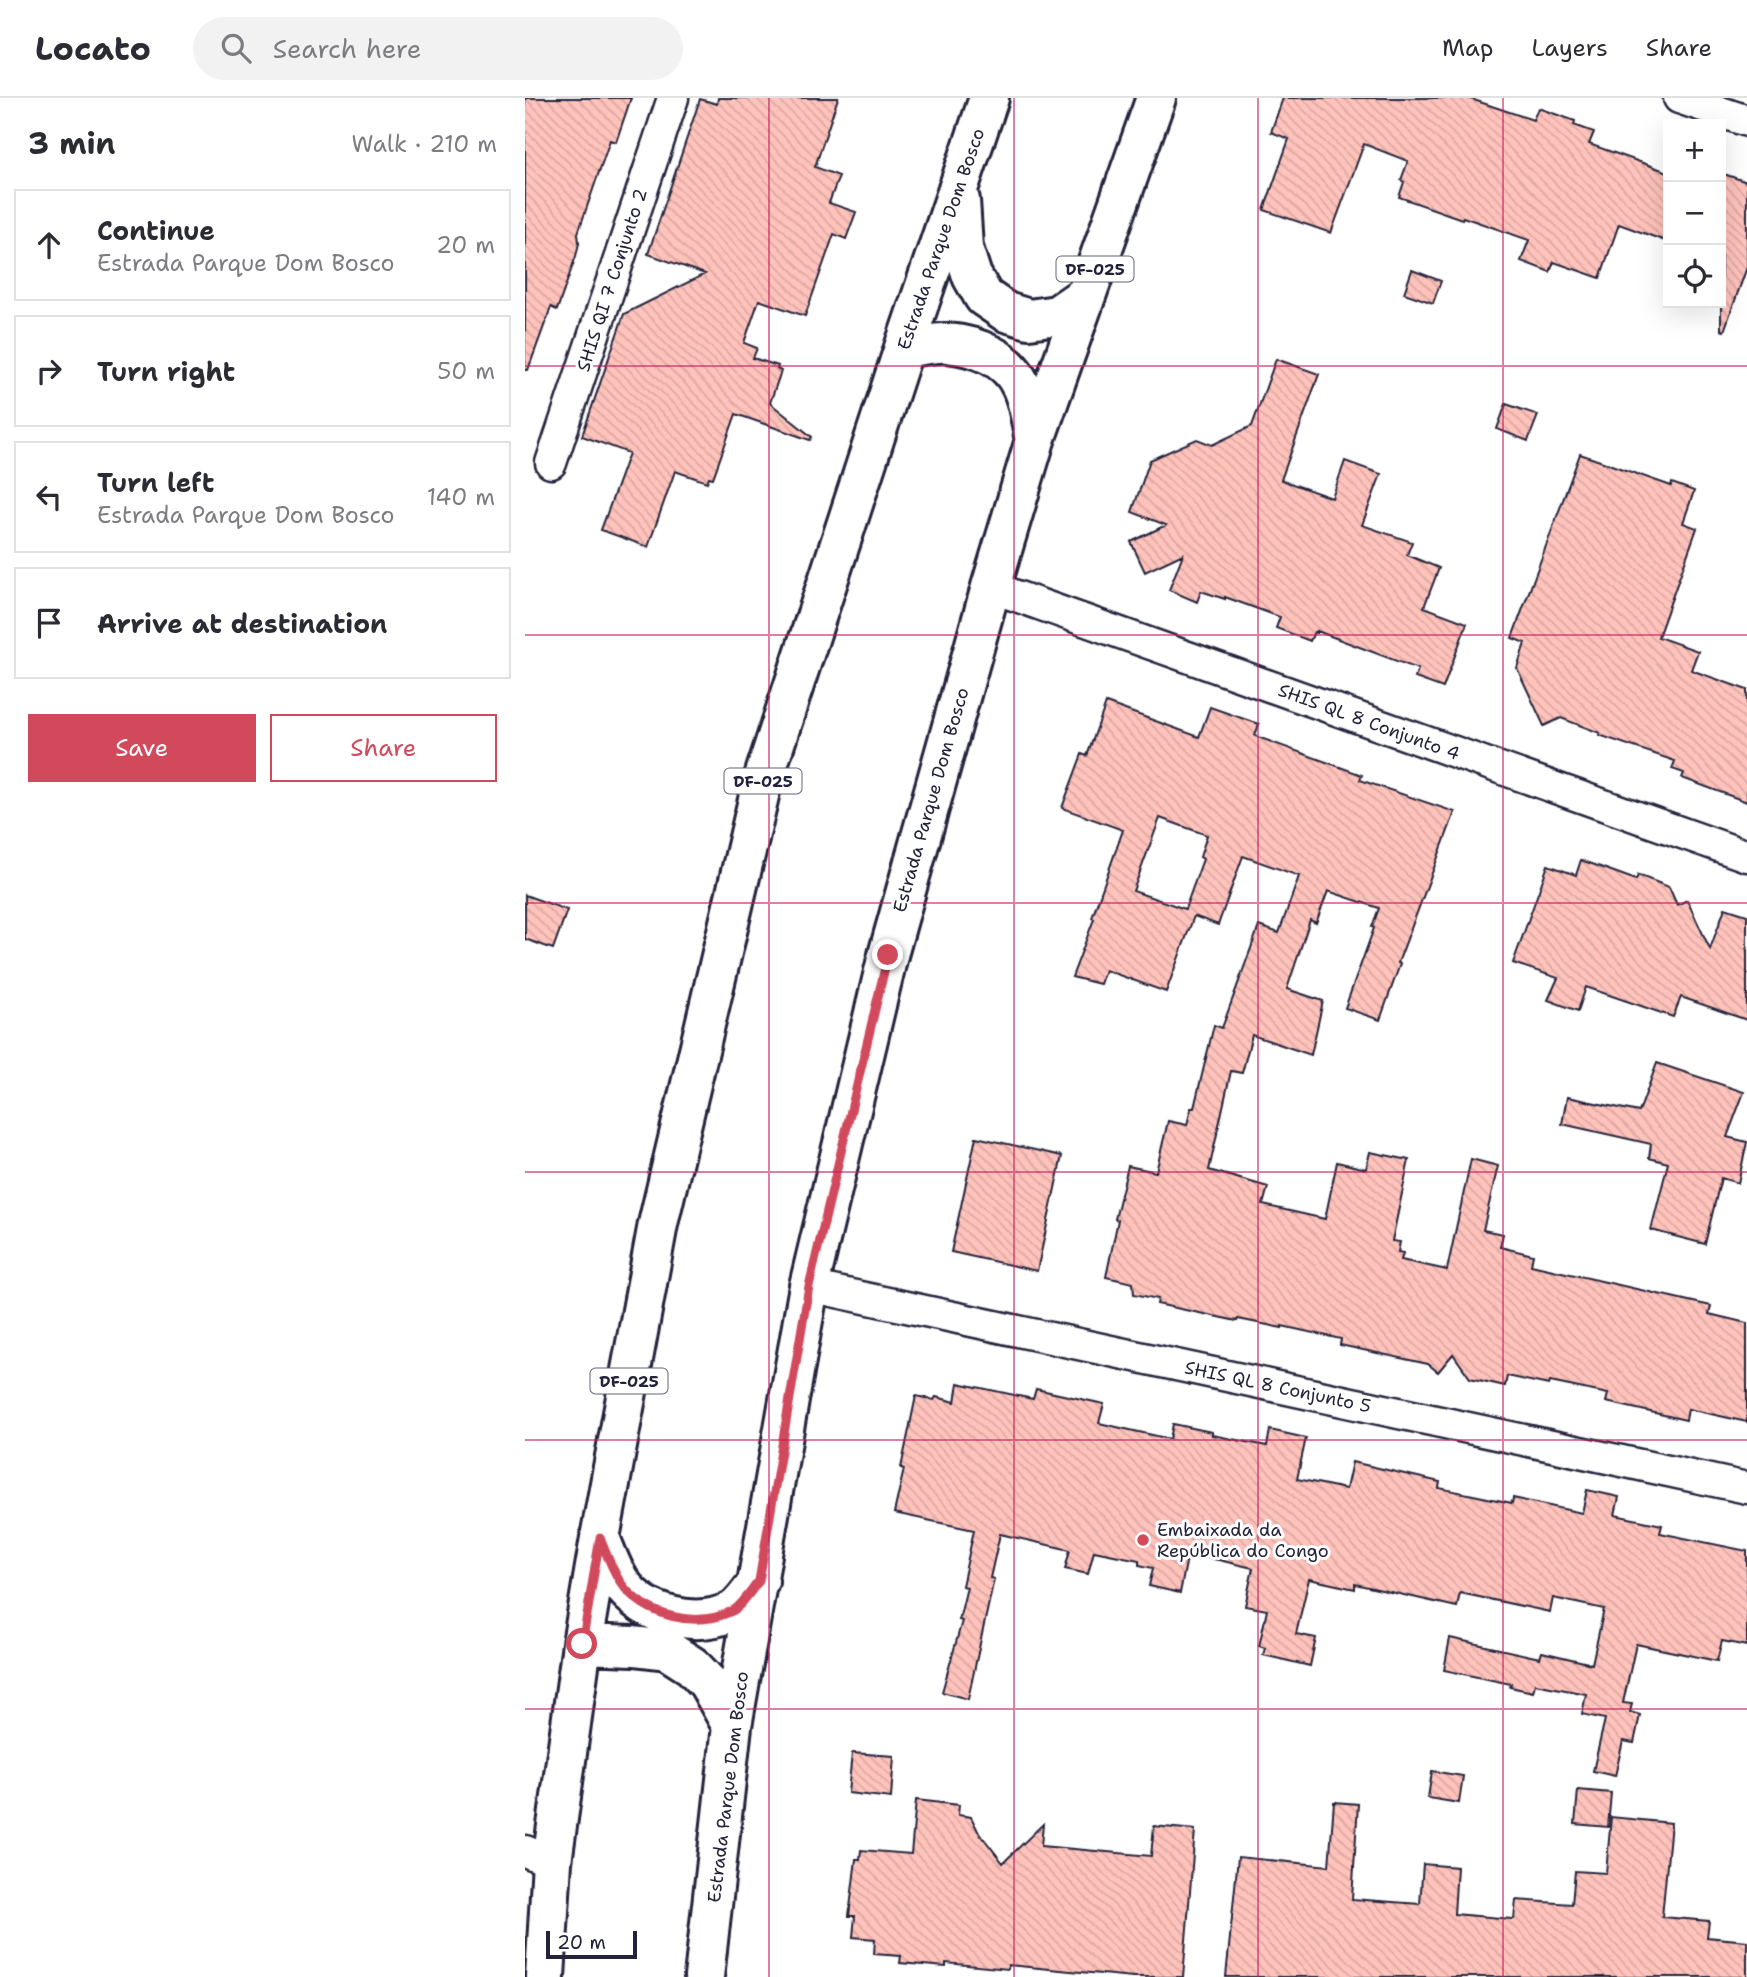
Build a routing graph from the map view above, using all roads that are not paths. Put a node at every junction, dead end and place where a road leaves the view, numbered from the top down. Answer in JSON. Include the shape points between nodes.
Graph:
{"nodes":[{"id":1,"x":673,"y":98,"type":"edge"},
{"id":2,"x":989,"y":98,"type":"edge"},
{"id":3,"x":1156,"y":98,"type":"edge"},
{"id":4,"x":1679,"y":98,"type":"edge"},
{"id":5,"x":1747,"y":121,"type":"edge"},
{"id":6,"x":960,"y":184,"type":"junction"},
{"id":7,"x":1086,"y":295,"type":"junction"},
{"id":8,"x":904,"y":348,"type":"junction"},
{"id":9,"x":1035,"y":440,"type":"junction"},
{"id":10,"x":551,"y":463,"type":"dead end"},
{"id":11,"x":991,"y":587,"type":"junction"},
{"id":12,"x":1747,"y":856,"type":"edge"},
{"id":13,"x":809,"y":1286,"type":"junction"},
{"id":14,"x":1747,"y":1488,"type":"edge"},
{"id":15,"x":600,"y":1538,"type":"junction"},
{"id":16,"x":759,"y":1581,"type":"junction"},
{"id":17,"x":582,"y":1644,"type":"junction"},
{"id":18,"x":732,"y":1726,"type":"junction"},
{"id":19,"x":539,"y":1856,"type":"edge"},
{"id":20,"x":545,"y":1977,"type":"edge"},
{"id":21,"x":704,"y":1977,"type":"edge"}],
"edges":[{"from":1,"to":10,"type":"street","name":"SHIS QI 7 Conjunto 2"},
{"from":2,"to":6,"type":"main road","name":"Estrada Parque Dom Bosco","number":"DF-025"},
{"from":3,"to":7,"type":"main road","name":"Estrada Parque Dom Bosco","number":"DF-025"},
{"from":4,"to":5,"type":"street"},
{"from":6,"to":7,"type":"main road","via":[[963,248],[984,296],[1006,312],[1029,319],[1057,315]]},
{"from":6,"to":8,"type":"main road","name":"Estrada Parque Dom Bosco","number":"DF-025"},
{"from":7,"to":9,"type":"main road","name":"Estrada Parque Dom Bosco","number":"DF-025"},
{"from":8,"to":9,"type":"main road","via":[[947,343],[978,349],[1000,360],[1023,389]]},
{"from":8,"to":15,"type":"main road","name":"Estrada Parque Dom Bosco","number":"DF-025","via":[[762,783],[658,1224]]},
{"from":9,"to":11,"type":"main road","name":"Estrada Parque Dom Bosco","number":"DF-025"},
{"from":11,"to":12,"type":"street","name":"SHIS QL 8 Conjunto 4"},
{"from":11,"to":13,"type":"main road","name":"Estrada Parque Dom Bosco","number":"DF-025","via":[[888,955]]},
{"from":13,"to":14,"type":"street","name":"SHIS QL 8 Conjunto 5"},
{"from":13,"to":16,"type":"main road","name":"Estrada Parque Dom Bosco","number":"DF-025"},
{"from":15,"to":16,"type":"main road","via":[[619,1582],[637,1602],[659,1613],[710,1618],[736,1609]]},
{"from":15,"to":17,"type":"main road","name":"Estrada Parque Dom Bosco","number":"DF-025"},
{"from":16,"to":18,"type":"main road","name":"Estrada Parque Dom Bosco","number":"DF-025"},
{"from":17,"to":18,"type":"main road","via":[[667,1650],[708,1682]]},
{"from":17,"to":19,"type":"main road","name":"Estrada Parque Dom Bosco","number":"DF-025"},
{"from":18,"to":21,"type":"main road","name":"Estrada Parque Dom Bosco","number":"DF-025"},
{"from":19,"to":20,"type":"main road","name":"Estrada Parque Dom Bosco","number":"DF-025"}]}
